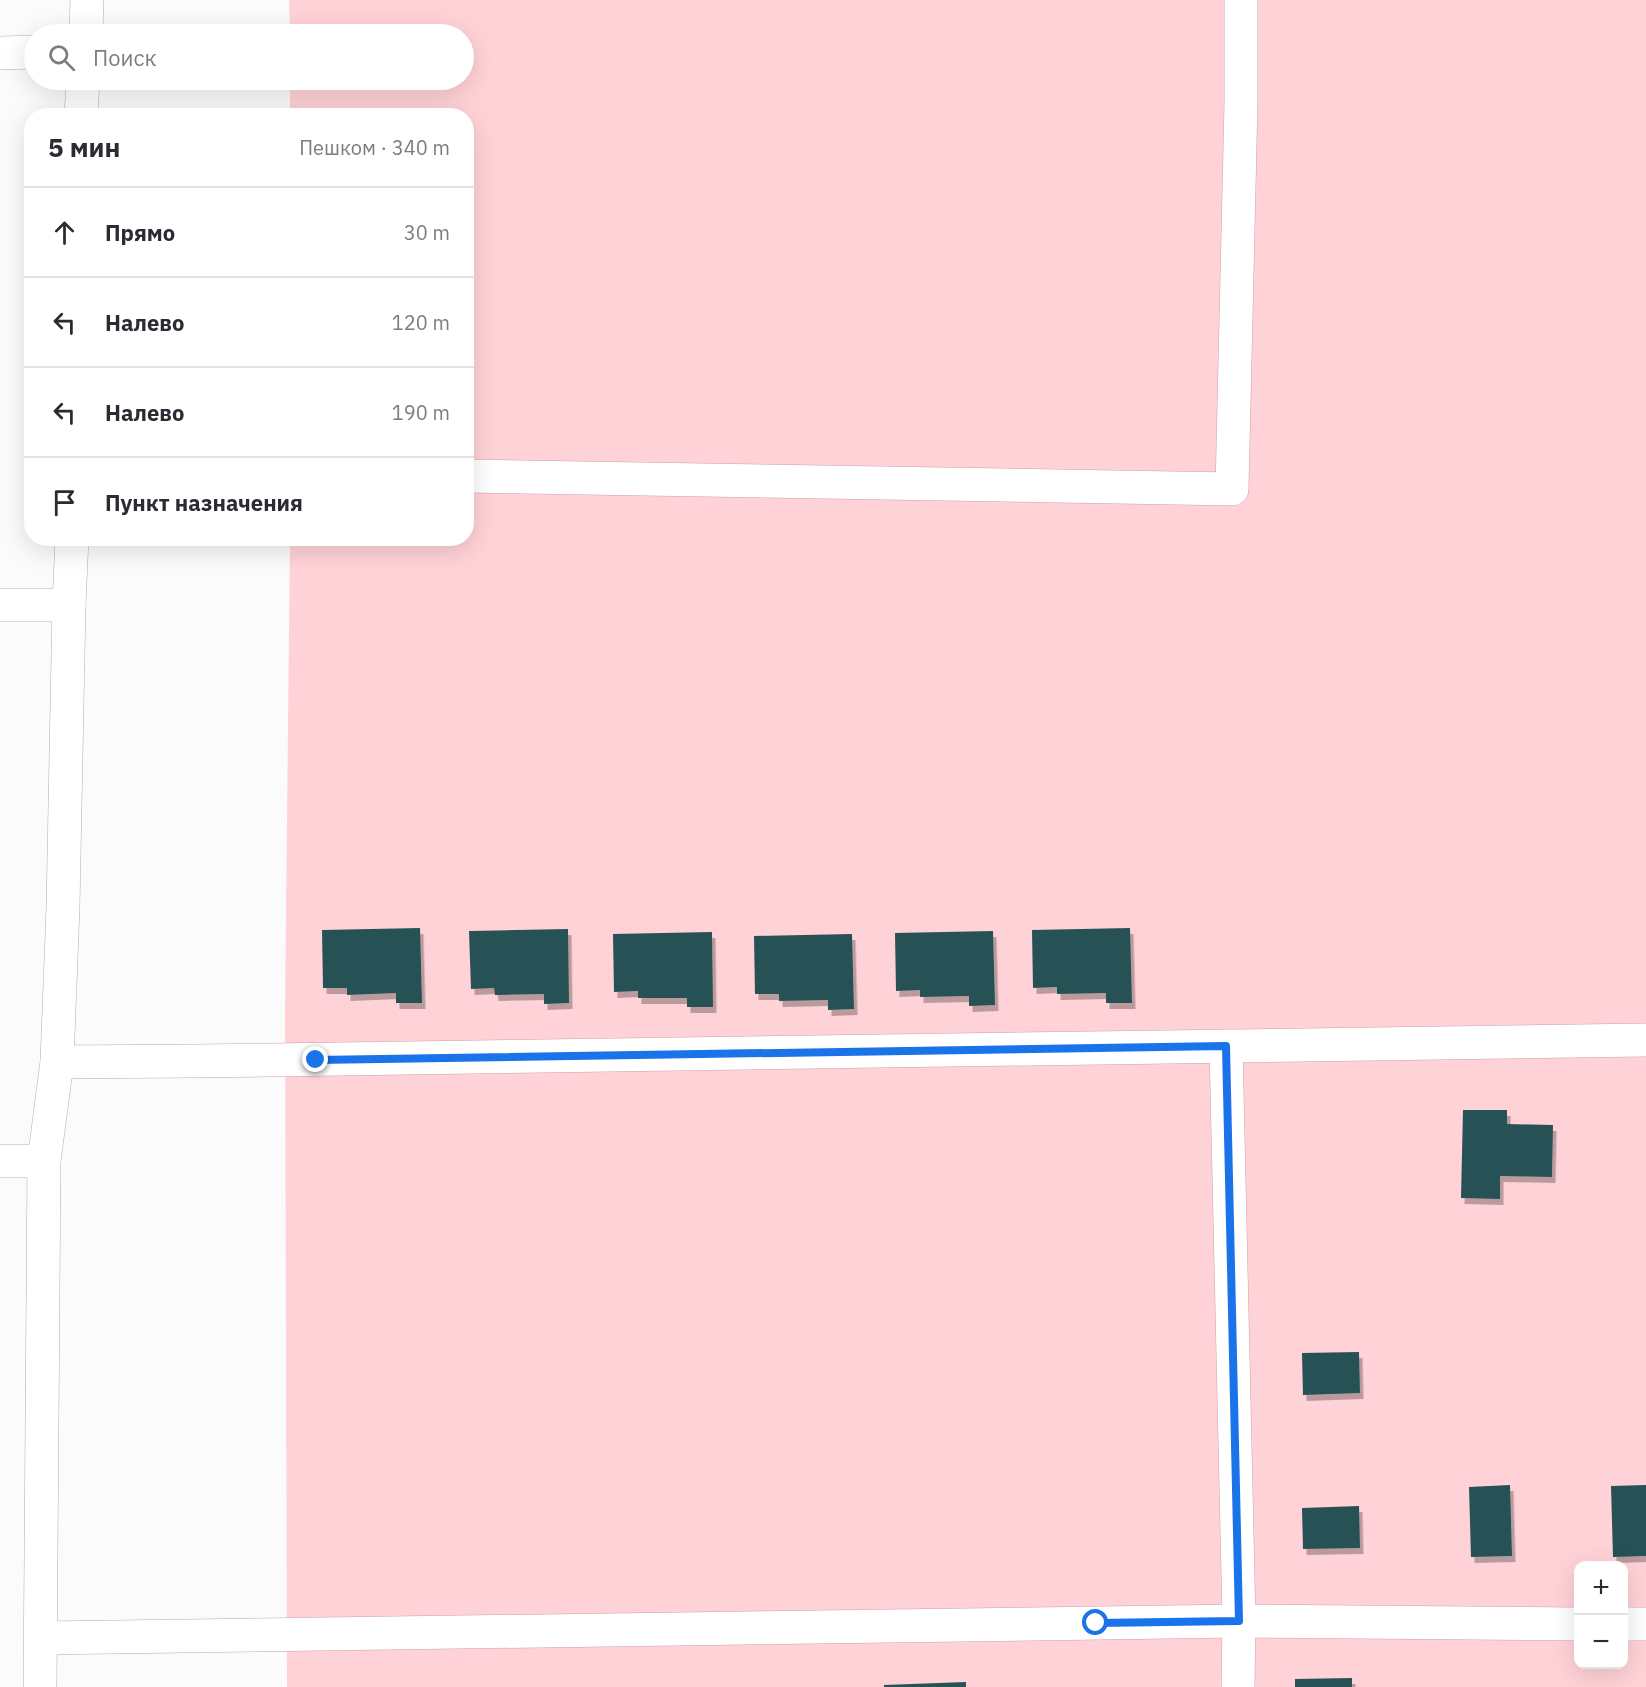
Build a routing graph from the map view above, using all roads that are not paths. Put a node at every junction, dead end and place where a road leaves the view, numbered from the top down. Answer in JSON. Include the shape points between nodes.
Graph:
{"nodes":[{"id":1,"x":87,"y":0,"type":"edge"},
{"id":2,"x":1241,"y":0,"type":"edge"},
{"id":3,"x":86,"y":24,"type":"edge"},
{"id":4,"x":0,"y":52,"type":"edge"},
{"id":5,"x":24,"y":52,"type":"edge"},
{"id":6,"x":82,"y":90,"type":"edge"},
{"id":7,"x":81,"y":108,"type":"edge"},
{"id":8,"x":474,"y":476,"type":"edge"},
{"id":9,"x":72,"y":546,"type":"edge"},
{"id":10,"x":0,"y":605,"type":"edge"},
{"id":11,"x":69,"y":605,"type":"junction"},
{"id":12,"x":1646,"y":1040,"type":"edge"},
{"id":13,"x":1226,"y":1046,"type":"junction"},
{"id":14,"x":57,"y":1062,"type":"junction"},
{"id":15,"x":0,"y":1161,"type":"edge"},
{"id":16,"x":44,"y":1161,"type":"junction"},
{"id":17,"x":1239,"y":1621,"type":"junction"},
{"id":18,"x":1574,"y":1624,"type":"edge"},
{"id":19,"x":1628,"y":1624,"type":"edge"},
{"id":20,"x":1646,"y":1624,"type":"edge"},
{"id":21,"x":42,"y":1638,"type":"junction"},
{"id":22,"x":40,"y":1687,"type":"edge"},
{"id":23,"x":1238,"y":1687,"type":"edge"}],
"edges":[{"from":1,"to":3,"type":"street"},
{"from":2,"to":8,"type":"street","via":[[1232,489]]},
{"from":4,"to":5,"type":"street"},
{"from":6,"to":7,"type":"street"},
{"from":9,"to":11,"type":"street"},
{"from":10,"to":11,"type":"street"},
{"from":11,"to":14,"type":"street"},
{"from":12,"to":13,"type":"street"},
{"from":13,"to":14,"type":"street"},
{"from":13,"to":17,"type":"street"},
{"from":14,"to":16,"type":"street"},
{"from":15,"to":16,"type":"street"},
{"from":16,"to":21,"type":"street"},
{"from":17,"to":18,"type":"street"},
{"from":17,"to":21,"type":"street"},
{"from":17,"to":23,"type":"street"},
{"from":19,"to":20,"type":"street"},
{"from":21,"to":22,"type":"street"}]}
